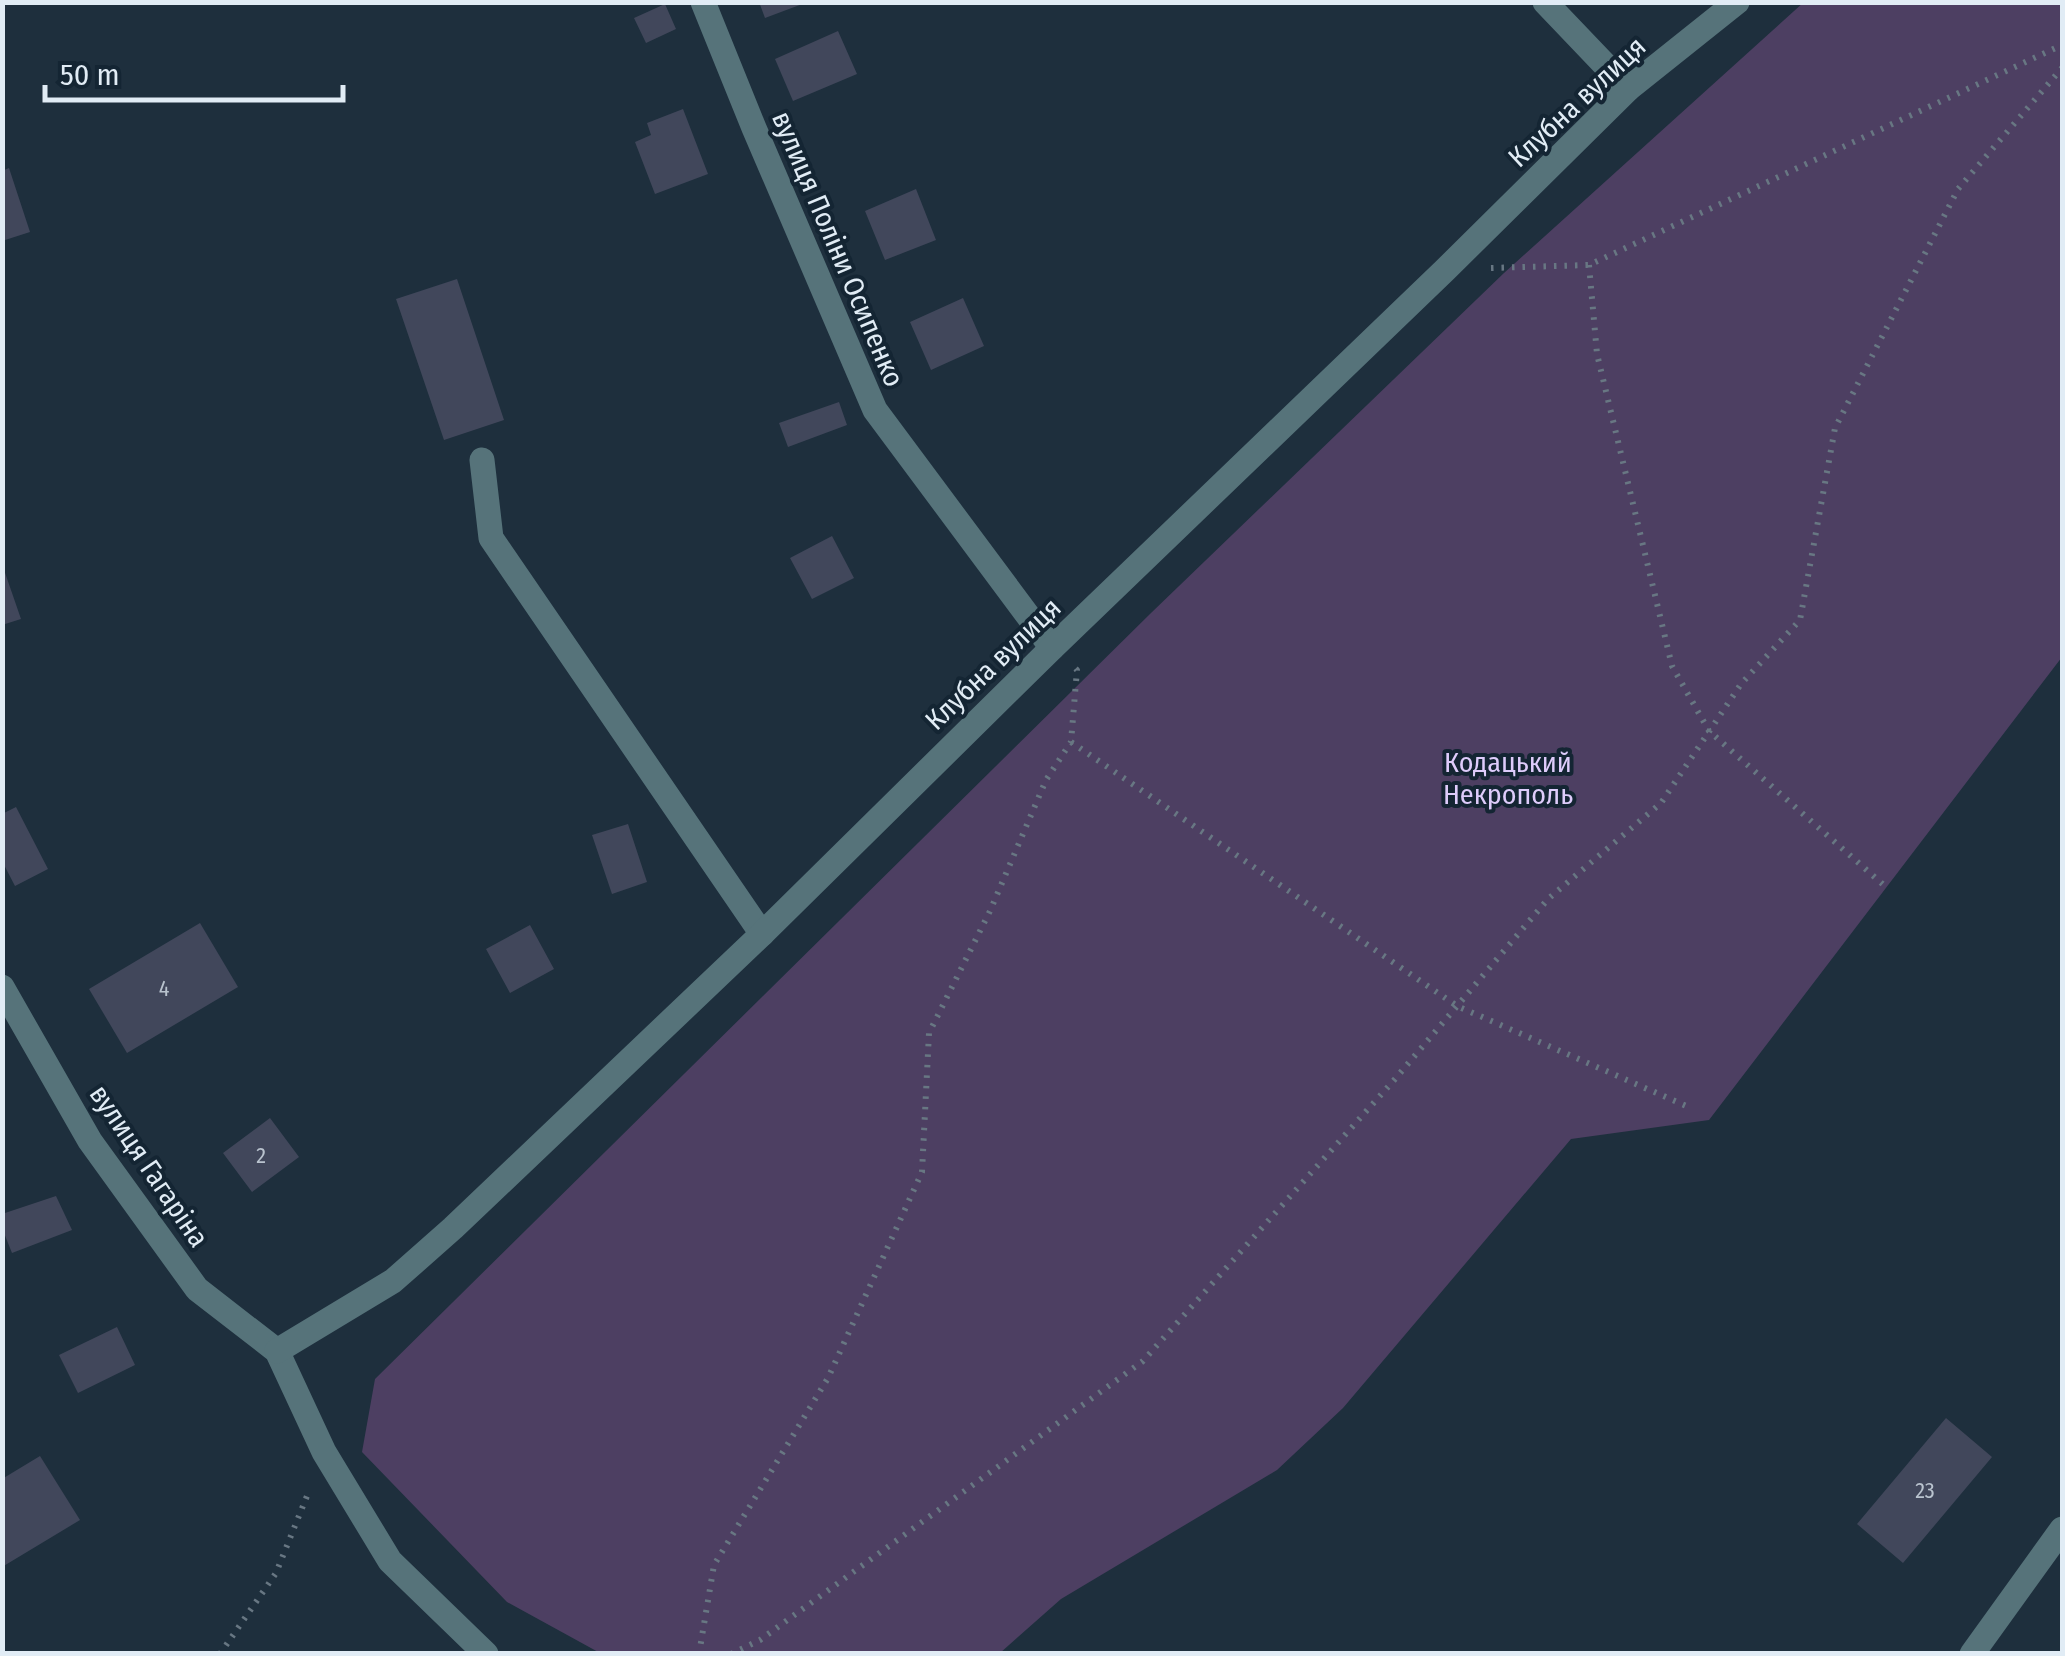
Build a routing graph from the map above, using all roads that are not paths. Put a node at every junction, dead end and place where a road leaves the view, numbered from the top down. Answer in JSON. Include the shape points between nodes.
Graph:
{"nodes":[{"id":1,"x":704,"y":2,"type":"edge"},
{"id":2,"x":1545,"y":2,"type":"edge"},
{"id":3,"x":1737,"y":2,"type":"edge"},
{"id":4,"x":1628,"y":89,"type":"junction"},
{"id":5,"x":482,"y":460,"type":"dead end"},
{"id":6,"x":1052,"y":648,"type":"junction"},
{"id":7,"x":762,"y":934,"type":"junction"},
{"id":8,"x":2,"y":988,"type":"edge"},
{"id":9,"x":277,"y":1351,"type":"junction"},
{"id":10,"x":2062,"y":1530,"type":"edge"},
{"id":11,"x":486,"y":1654,"type":"edge"},
{"id":12,"x":1972,"y":1654,"type":"edge"}],
"edges":[{"from":1,"to":6,"type":"street","name":"вулиця Поліни Осипенко","via":[[875,410]]},
{"from":2,"to":4,"type":"street"},
{"from":3,"to":4,"type":"street","name":"Клубна вулиця"},
{"from":4,"to":6,"type":"street","name":"Клубна вулиця"},
{"from":5,"to":7,"type":"street","via":[[491,538]]},
{"from":6,"to":7,"type":"street","name":"Клубна вулиця"},
{"from":7,"to":9,"type":"street","name":"Клубна вулиця","via":[[393,1281]]},
{"from":8,"to":9,"type":"street","name":"вулиця Гагаріна","via":[[90,1140],[197,1289]]},
{"from":9,"to":11,"type":"street","via":[[324,1452],[390,1561]]},
{"from":10,"to":12,"type":"street"}]}
